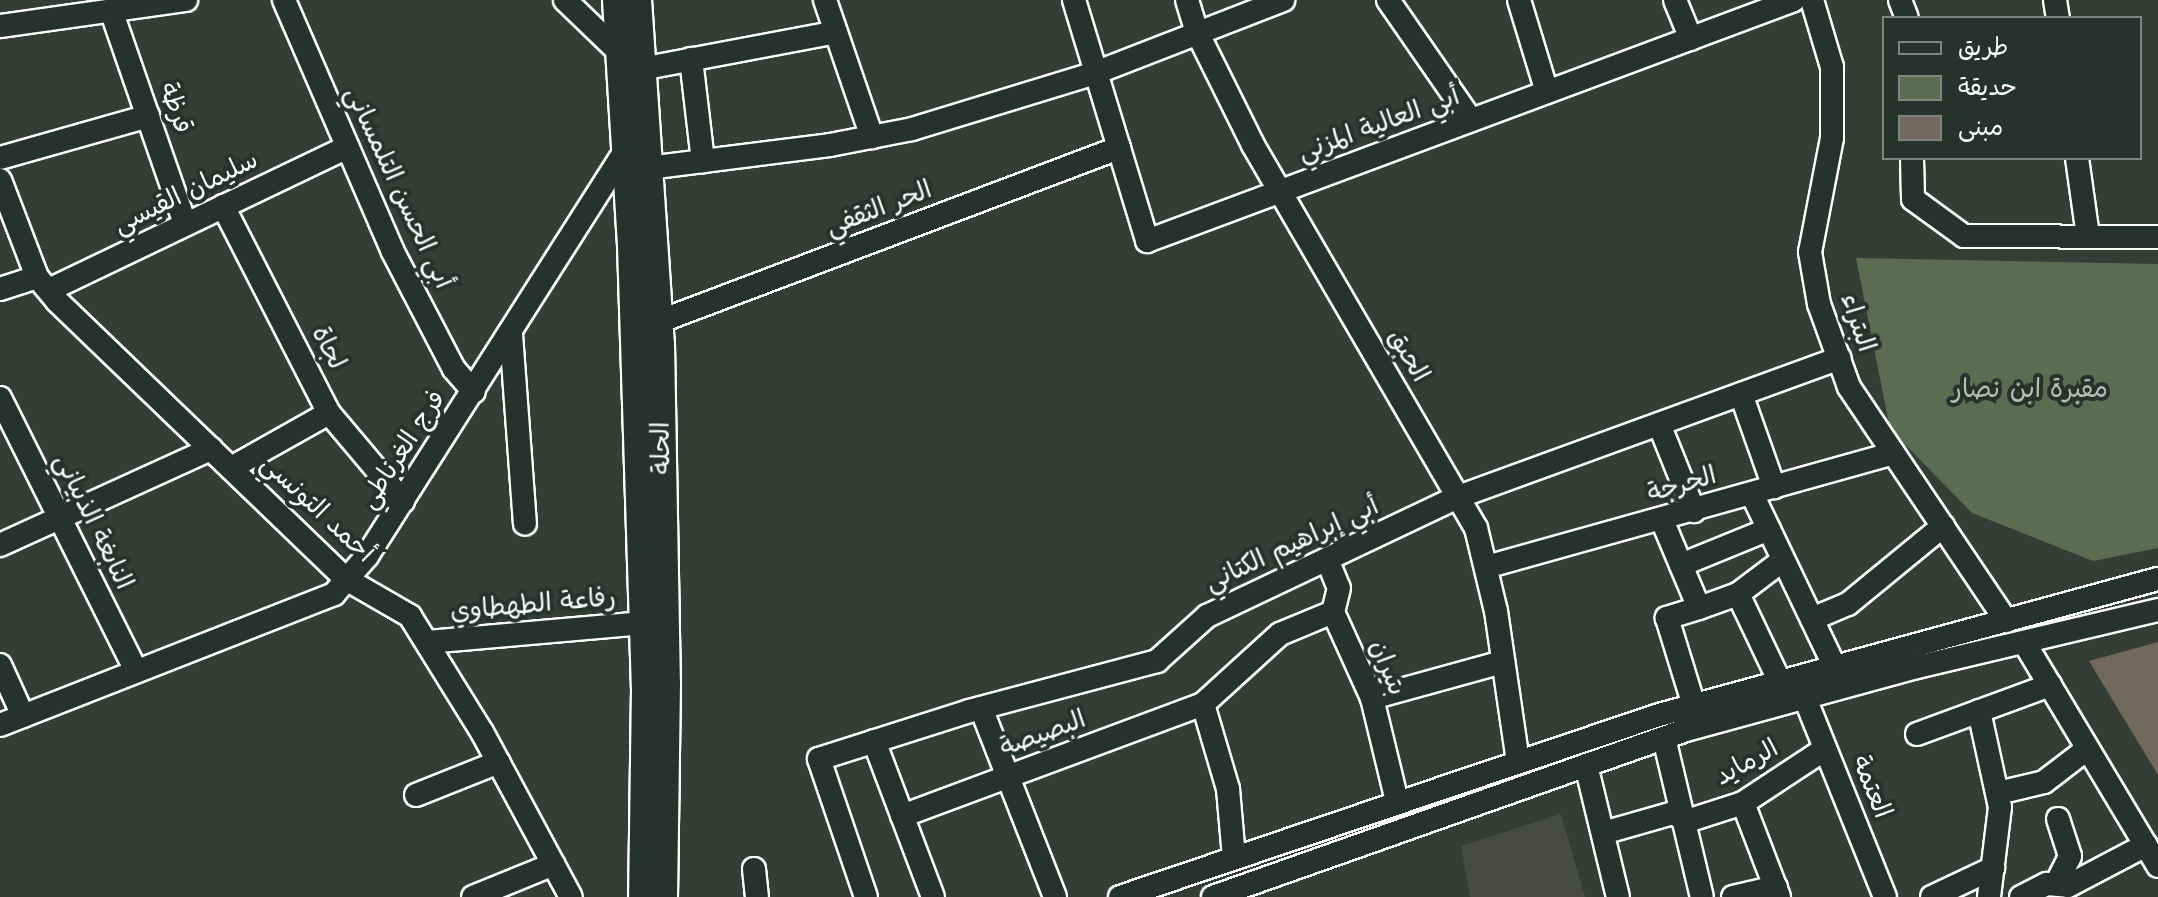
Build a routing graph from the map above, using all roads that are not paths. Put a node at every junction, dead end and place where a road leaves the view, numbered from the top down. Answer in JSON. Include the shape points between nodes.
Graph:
{"nodes":[{"id":1,"x":186,"y":0,"type":"edge"},
{"id":2,"x":284,"y":0,"type":"edge"},
{"id":3,"x":565,"y":0,"type":"edge"},
{"id":4,"x":617,"y":0,"type":"edge"},
{"id":5,"x":637,"y":0,"type":"edge"},
{"id":6,"x":825,"y":0,"type":"edge"},
{"id":7,"x":1074,"y":0,"type":"edge"},
{"id":8,"x":1187,"y":0,"type":"edge"},
{"id":9,"x":1283,"y":0,"type":"edge"},
{"id":10,"x":1388,"y":0,"type":"edge"},
{"id":11,"x":1519,"y":0,"type":"edge"},
{"id":12,"x":1675,"y":0,"type":"edge"},
{"id":13,"x":1794,"y":0,"type":"edge"},
{"id":14,"x":1812,"y":0,"type":"edge"},
{"id":15,"x":158,"y":2,"type":"edge"},
{"id":16,"x":37,"y":10,"type":"edge"},
{"id":17,"x":111,"y":10,"type":"junction"},
{"id":18,"x":0,"y":26,"type":"edge"},
{"id":19,"x":836,"y":32,"type":"junction"},
{"id":20,"x":1197,"y":32,"type":"junction"},
{"id":21,"x":1691,"y":39,"type":"junction"},
{"id":22,"x":691,"y":59,"type":"junction"},
{"id":23,"x":631,"y":61,"type":"junction"},
{"id":24,"x":1095,"y":73,"type":"junction"},
{"id":25,"x":1547,"y":92,"type":"junction"},
{"id":26,"x":148,"y":116,"type":"junction"},
{"id":27,"x":1471,"y":120,"type":"junction"},
{"id":28,"x":872,"y":137,"type":"junction"},
{"id":29,"x":347,"y":147,"type":"junction"},
{"id":30,"x":1119,"y":148,"type":"junction"},
{"id":31,"x":626,"y":150,"type":"junction"},
{"id":32,"x":0,"y":158,"type":"edge"},
{"id":33,"x":1912,"y":160,"type":"edge"},
{"id":34,"x":2077,"y":160,"type":"edge"},
{"id":35,"x":703,"y":161,"type":"junction"},
{"id":36,"x":648,"y":168,"type":"junction"},
{"id":37,"x":0,"y":180,"type":"edge"},
{"id":38,"x":1280,"y":191,"type":"junction"},
{"id":39,"x":223,"y":206,"type":"junction"},
{"id":40,"x":185,"y":224,"type":"junction"},
{"id":41,"x":2088,"y":236,"type":"junction"},
{"id":42,"x":2158,"y":237,"type":"edge"},
{"id":43,"x":43,"y":283,"type":"junction"},
{"id":44,"x":0,"y":289,"type":"edge"},
{"id":45,"x":658,"y":322,"type":"junction"},
{"id":46,"x":511,"y":334,"type":"junction"},
{"id":47,"x":1839,"y":358,"type":"junction"},
{"id":48,"x":474,"y":392,"type":"junction"},
{"id":49,"x":1741,"y":394,"type":"junction"},
{"id":50,"x":0,"y":398,"type":"edge"},
{"id":51,"x":329,"y":413,"type":"junction"},
{"id":52,"x":1659,"y":424,"type":"junction"},
{"id":53,"x":211,"y":449,"type":"junction"},
{"id":54,"x":1893,"y":453,"type":"junction"},
{"id":55,"x":231,"y":468,"type":"junction"},
{"id":56,"x":1774,"y":487,"type":"junction"},
{"id":57,"x":1752,"y":494,"type":"junction"},
{"id":58,"x":1458,"y":497,"type":"junction"},
{"id":59,"x":403,"y":501,"type":"junction"},
{"id":60,"x":1694,"y":511,"type":"junction"},
{"id":61,"x":59,"y":518,"type":"junction"},
{"id":62,"x":1662,"y":520,"type":"junction"},
{"id":63,"x":525,"y":523,"type":"dead end"},
{"id":64,"x":1943,"y":526,"type":"junction"},
{"id":65,"x":1769,"y":529,"type":"junction"},
{"id":66,"x":0,"y":545,"type":"edge"},
{"id":67,"x":1327,"y":559,"type":"junction"},
{"id":68,"x":1783,"y":560,"type":"junction"},
{"id":69,"x":1681,"y":565,"type":"junction"},
{"id":70,"x":1486,"y":567,"type":"junction"},
{"id":71,"x":346,"y":579,"type":"junction"},
{"id":72,"x":2158,"y":579,"type":"edge"},
{"id":73,"x":1738,"y":594,"type":"junction"},
{"id":74,"x":1699,"y":608,"type":"junction"},
{"id":75,"x":2158,"y":610,"type":"edge"},
{"id":76,"x":1333,"y":612,"type":"junction"},
{"id":77,"x":1812,"y":619,"type":"junction"},
{"id":78,"x":2006,"y":621,"type":"junction"},
{"id":79,"x":644,"y":623,"type":"junction"},
{"id":80,"x":427,"y":642,"type":"junction"},
{"id":81,"x":2024,"y":642,"type":"junction"},
{"id":82,"x":1503,"y":662,"type":"junction"},
{"id":83,"x":0,"y":665,"type":"edge"},
{"id":84,"x":1835,"y":667,"type":"junction"},
{"id":85,"x":136,"y":671,"type":"junction"},
{"id":86,"x":1780,"y":682,"type":"junction"},
{"id":87,"x":2050,"y":685,"type":"junction"},
{"id":88,"x":1372,"y":698,"type":"junction"},
{"id":89,"x":1805,"y":698,"type":"junction"},
{"id":90,"x":1203,"y":704,"type":"junction"},
{"id":91,"x":1694,"y":706,"type":"junction"},
{"id":92,"x":981,"y":708,"type":"junction"},
{"id":93,"x":1979,"y":711,"type":"junction"},
{"id":94,"x":23,"y":716,"type":"junction"},
{"id":95,"x":0,"y":725,"type":"edge"},
{"id":96,"x":1917,"y":734,"type":"dead end"},
{"id":97,"x":1664,"y":738,"type":"junction"},
{"id":98,"x":874,"y":741,"type":"junction"},
{"id":99,"x":1825,"y":749,"type":"junction"},
{"id":100,"x":2087,"y":749,"type":"junction"},
{"id":101,"x":1518,"y":761,"type":"junction"},
{"id":102,"x":499,"y":762,"type":"junction"},
{"id":103,"x":1586,"y":765,"type":"junction"},
{"id":104,"x":1008,"y":777,"type":"junction"},
{"id":105,"x":1998,"y":793,"type":"junction"},
{"id":106,"x":416,"y":795,"type":"dead end"},
{"id":107,"x":1397,"y":801,"type":"junction"},
{"id":108,"x":1743,"y":803,"type":"junction"},
{"id":109,"x":902,"y":816,"type":"junction"},
{"id":110,"x":2058,"y":819,"type":"dead end"},
{"id":111,"x":1687,"y":821,"type":"junction"},
{"id":112,"x":1603,"y":833,"type":"junction"},
{"id":113,"x":2146,"y":845,"type":"junction"},
{"id":114,"x":1234,"y":857,"type":"junction"},
{"id":115,"x":554,"y":864,"type":"junction"},
{"id":116,"x":2158,"y":866,"type":"edge"},
{"id":117,"x":1993,"y":868,"type":"junction"},
{"id":118,"x":754,"y":869,"type":"dead end"},
{"id":119,"x":2056,"y":884,"type":"junction"},
{"id":120,"x":1777,"y":892,"type":"edge"},
{"id":121,"x":473,"y":897,"type":"edge"},
{"id":122,"x":571,"y":897,"type":"edge"},
{"id":123,"x":643,"y":897,"type":"edge"},
{"id":124,"x":663,"y":897,"type":"edge"},
{"id":125,"x":757,"y":897,"type":"edge"},
{"id":126,"x":866,"y":897,"type":"edge"},
{"id":127,"x":933,"y":897,"type":"edge"},
{"id":128,"x":1055,"y":897,"type":"edge"},
{"id":129,"x":1120,"y":897,"type":"edge"},
{"id":130,"x":1213,"y":897,"type":"edge"},
{"id":131,"x":1618,"y":897,"type":"edge"},
{"id":132,"x":1702,"y":897,"type":"edge"},
{"id":133,"x":1733,"y":897,"type":"edge"},
{"id":134,"x":1885,"y":897,"type":"edge"},
{"id":135,"x":1932,"y":897,"type":"edge"},
{"id":136,"x":1989,"y":897,"type":"edge"},
{"id":137,"x":2021,"y":897,"type":"edge"}],
"edges":[{"from":1,"to":15,"type":"street"},
{"from":2,"to":29,"type":"street","name":"أبي الحسن التلمساني"},
{"from":3,"to":23,"type":"street"},
{"from":4,"to":23,"type":"main road","name":"الحلة"},
{"from":5,"to":23,"type":"main road","name":"الحلة"},
{"from":6,"to":19,"type":"street"},
{"from":7,"to":24,"type":"street","name":"أبي العالية المزني"},
{"from":8,"to":20,"type":"street","name":"الحبق"},
{"from":9,"to":20,"type":"street"},
{"from":10,"to":27,"type":"street"},
{"from":11,"to":25,"type":"street"},
{"from":12,"to":21,"type":"street"},
{"from":13,"to":21,"type":"street","name":"أبي العالية المزني"},
{"from":14,"to":47,"type":"street","name":"البتراء","via":[[1832,67],[1832,138],[1810,252],[1819,304]]},
{"from":15,"to":17,"type":"street"},
{"from":16,"to":17,"type":"street"},
{"from":16,"to":18,"type":"street"},
{"from":17,"to":26,"type":"street","name":"قرظة"},
{"from":19,"to":22,"type":"street"},
{"from":19,"to":28,"type":"street"},
{"from":20,"to":24,"type":"street"},
{"from":20,"to":38,"type":"street","name":"الحبق"},
{"from":21,"to":25,"type":"street","name":"أبي العالية المزني"},
{"from":22,"to":23,"type":"street"},
{"from":22,"to":35,"type":"street"},
{"from":23,"to":31,"type":"main road","name":"الحلة"},
{"from":23,"to":36,"type":"main road","name":"الحلة"},
{"from":24,"to":28,"type":"street"},
{"from":24,"to":30,"type":"street","name":"أبي العالية المزني"},
{"from":25,"to":27,"type":"street","name":"أبي العالية المزني"},
{"from":26,"to":32,"type":"street"},
{"from":26,"to":40,"type":"street","name":"قرظة"},
{"from":27,"to":38,"type":"street","name":"أبي العالية المزني"},
{"from":28,"to":35,"type":"street"},
{"from":29,"to":39,"type":"street","name":"سليمان القيسي"},
{"from":29,"to":48,"type":"street","name":"أبي الحسن التلمساني","via":[[440,343]]},
{"from":30,"to":38,"type":"street","name":"أبي العالية المزني","via":[[1147,241]]},
{"from":30,"to":45,"type":"street","name":"الحر الثقفي"},
{"from":31,"to":46,"type":"street","name":"فرج الغرناطي"},
{"from":31,"to":79,"type":"main road","name":"الحلة"},
{"from":33,"to":41,"type":"street","via":[[1913,199],[1964,236]]},
{"from":34,"to":41,"type":"street"},
{"from":35,"to":36,"type":"street"},
{"from":36,"to":45,"type":"main road","name":"الحلة"},
{"from":37,"to":43,"type":"street","name":"أحمد التونسي"},
{"from":38,"to":58,"type":"street","name":"الحبق"},
{"from":39,"to":40,"type":"street","name":"سليمان القيسي"},
{"from":39,"to":51,"type":"street","name":"لجاة"},
{"from":40,"to":43,"type":"street","name":"سليمان القيسي"},
{"from":41,"to":42,"type":"street"},
{"from":43,"to":44,"type":"street","name":"سليمان القيسي"},
{"from":43,"to":53,"type":"street","name":"أحمد التونسي"},
{"from":45,"to":124,"type":"main road","name":"الحلة","via":[[666,683]]},
{"from":46,"to":48,"type":"street","name":"فرج الغرناطي"},
{"from":46,"to":63,"type":"street"},
{"from":47,"to":49,"type":"street","name":"أبي إبراهيم الكتاني"},
{"from":47,"to":54,"type":"street","name":"البتراء","via":[[1849,387]]},
{"from":48,"to":59,"type":"street","name":"فرج الغرناطي"},
{"from":49,"to":52,"type":"street","name":"أبي إبراهيم الكتاني"},
{"from":49,"to":56,"type":"street"},
{"from":50,"to":61,"type":"street","name":"النابغة الذبياني"},
{"from":51,"to":55,"type":"street"},
{"from":51,"to":59,"type":"street","name":"لجاة"},
{"from":52,"to":58,"type":"street","name":"أبي إبراهيم الكتاني"},
{"from":52,"to":60,"type":"street"},
{"from":53,"to":55,"type":"street","name":"أحمد التونسي"},
{"from":53,"to":61,"type":"street"},
{"from":54,"to":56,"type":"street","name":"الحرجة"},
{"from":54,"to":64,"type":"street","name":"البتراء"},
{"from":55,"to":71,"type":"street","name":"أحمد التونسي"},
{"from":56,"to":57,"type":"street","name":"الحرجة"},
{"from":57,"to":60,"type":"street","name":"الحرجة"},
{"from":57,"to":65,"type":"street"},
{"from":58,"to":67,"type":"street","name":"أبي إبراهيم الكتاني"},
{"from":58,"to":70,"type":"street","name":"الحبق","via":[[1476,528]]},
{"from":59,"to":71,"type":"street","name":"فرج الغرناطي"},
{"from":60,"to":62,"type":"street","name":"الحرجة"},
{"from":61,"to":66,"type":"street"},
{"from":61,"to":85,"type":"street","name":"النابغة الذبياني"},
{"from":62,"to":69,"type":"street"},
{"from":62,"to":70,"type":"street","name":"الحرجة"},
{"from":64,"to":77,"type":"street","via":[[1848,604]]},
{"from":64,"to":78,"type":"street","name":"البتراء"},
{"from":65,"to":68,"type":"street"},
{"from":65,"to":69,"type":"street"},
{"from":67,"to":76,"type":"street","name":"بتيران","via":[[1339,588]]},
{"from":67,"to":92,"type":"street","name":"أبي إبراهيم الكتاني","via":[[1207,616],[1157,661]]},
{"from":68,"to":73,"type":"street"},
{"from":68,"to":77,"type":"street"},
{"from":69,"to":74,"type":"street"},
{"from":70,"to":82,"type":"street","name":"الحبق"},
{"from":71,"to":80,"type":"street","name":"أحمد التونسي","via":[[410,616]]},
{"from":71,"to":85,"type":"street","name":"فرج الغرناطي","via":[[334,594]]},
{"from":72,"to":78,"type":"street"},
{"from":73,"to":74,"type":"street"},
{"from":73,"to":86,"type":"street"},
{"from":74,"to":91,"type":"street","via":[[1667,618]]},
{"from":75,"to":81,"type":"street"},
{"from":76,"to":88,"type":"street","name":"بتيران"},
{"from":76,"to":90,"type":"street","name":"البصيصة","via":[[1280,634]]},
{"from":77,"to":84,"type":"street"},
{"from":78,"to":84,"type":"street"},
{"from":79,"to":80,"type":"street","name":"رفاعة الطهطاوي"},
{"from":79,"to":123,"type":"main road","name":"الحلة"},
{"from":80,"to":102,"type":"street","name":"أحمد التونسي"},
{"from":81,"to":87,"type":"street"},
{"from":81,"to":89,"type":"street"},
{"from":82,"to":88,"type":"street"},
{"from":82,"to":101,"type":"street","name":"الحبق"},
{"from":83,"to":94,"type":"street"},
{"from":84,"to":86,"type":"street"},
{"from":85,"to":94,"type":"street","name":"فرج الغرناطي"},
{"from":86,"to":91,"type":"street"},
{"from":87,"to":93,"type":"street"},
{"from":87,"to":100,"type":"street"},
{"from":88,"to":107,"type":"street","name":"بتيران"},
{"from":89,"to":97,"type":"street"},
{"from":89,"to":99,"type":"street","name":"العتمة"},
{"from":90,"to":104,"type":"street","name":"البصيصة"},
{"from":90,"to":114,"type":"street","via":[[1228,789]]},
{"from":91,"to":101,"type":"street"},
{"from":92,"to":98,"type":"street","name":"أبي إبراهيم الكتاني"},
{"from":92,"to":104,"type":"street"},
{"from":93,"to":96,"type":"street"},
{"from":93,"to":105,"type":"street"},
{"from":94,"to":95,"type":"street","name":"فرج الغرناطي"},
{"from":97,"to":103,"type":"street"},
{"from":97,"to":111,"type":"street"},
{"from":98,"to":109,"type":"street"},
{"from":98,"to":126,"type":"street","name":"أبي إبراهيم الكتاني","via":[[819,759]]},
{"from":99,"to":108,"type":"street","name":"الرمايد"},
{"from":99,"to":134,"type":"street","name":"العتمة"},
{"from":100,"to":105,"type":"street","via":[[2044,782]]},
{"from":100,"to":113,"type":"street"},
{"from":101,"to":107,"type":"street"},
{"from":102,"to":106,"type":"street"},
{"from":102,"to":115,"type":"street","name":"أحمد التونسي"},
{"from":103,"to":112,"type":"street"},
{"from":103,"to":130,"type":"street"},
{"from":104,"to":109,"type":"street","name":"البصيصة"},
{"from":104,"to":128,"type":"street"},
{"from":105,"to":117,"type":"street"},
{"from":107,"to":114,"type":"street"},
{"from":108,"to":111,"type":"street","name":"الرمايد"},
{"from":108,"to":120,"type":"street"},
{"from":109,"to":127,"type":"street"},
{"from":110,"to":119,"type":"street","via":[[2070,856]]},
{"from":111,"to":112,"type":"street","name":"الرمايد","via":[[1673,813]]},
{"from":111,"to":132,"type":"street"},
{"from":112,"to":131,"type":"street"},
{"from":113,"to":116,"type":"street"},
{"from":113,"to":119,"type":"street","via":[[2068,886]]},
{"from":114,"to":129,"type":"street"},
{"from":115,"to":121,"type":"street"},
{"from":115,"to":122,"type":"street","name":"أحمد التونسي"},
{"from":117,"to":135,"type":"street"},
{"from":117,"to":136,"type":"street"},
{"from":118,"to":125,"type":"street"},
{"from":119,"to":137,"type":"street"},
{"from":120,"to":133,"type":"street"}]}
